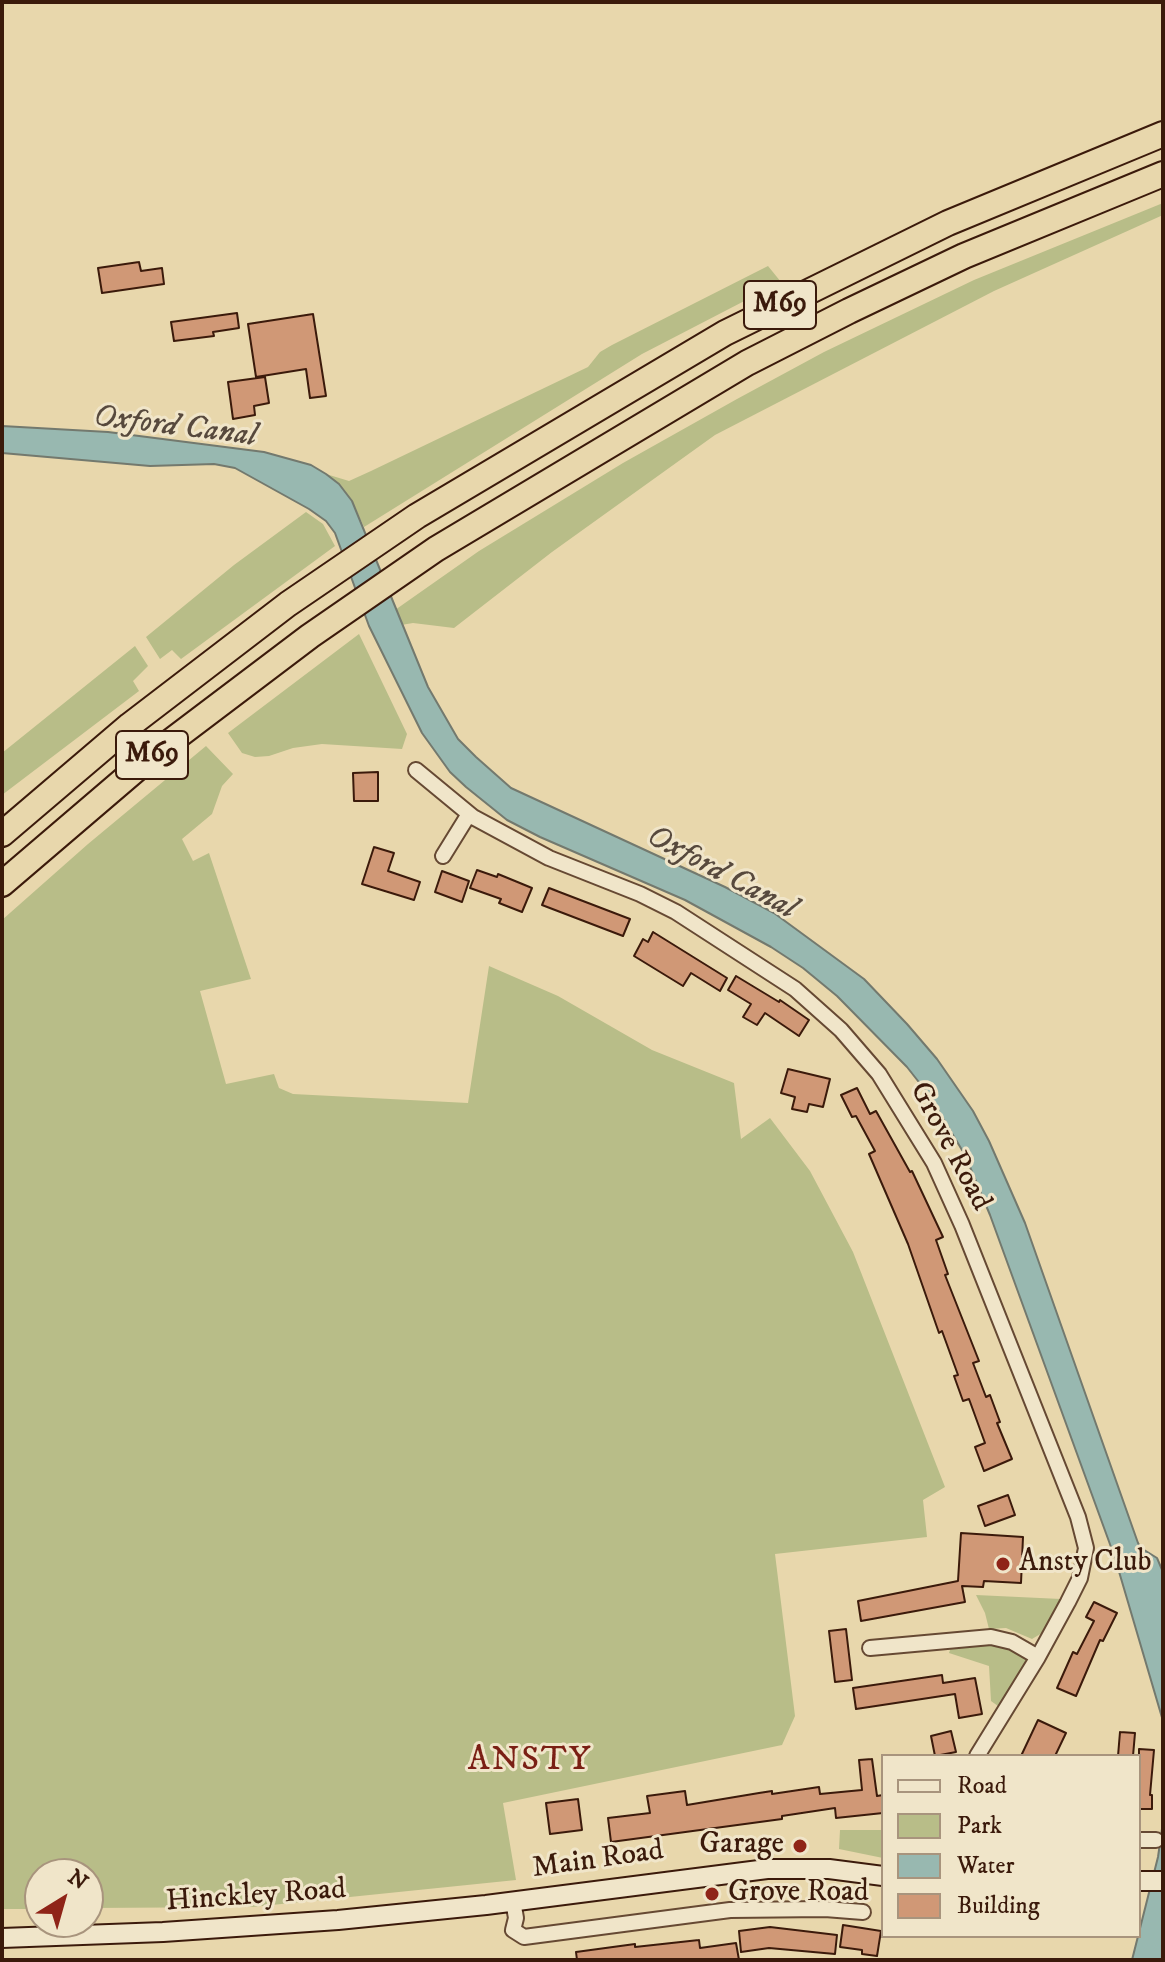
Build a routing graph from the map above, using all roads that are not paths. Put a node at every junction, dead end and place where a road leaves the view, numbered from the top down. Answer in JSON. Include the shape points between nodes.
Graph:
{"nodes":[{"id":1,"x":1163,"y":134,"type":"edge"},
{"id":2,"x":1163,"y":174,"type":"edge"},
{"id":3,"x":416,"y":770,"type":"dead end"},
{"id":4,"x":469,"y":814,"type":"junction"},
{"id":5,"x":2,"y":834,"type":"edge"},
{"id":6,"x":443,"y":856,"type":"dead end"},
{"id":7,"x":2,"y":884,"type":"edge"},
{"id":8,"x":870,"y":1648,"type":"dead end"},
{"id":9,"x":1038,"y":1657,"type":"junction"},
{"id":10,"x":978,"y":1754,"type":"edge"},
{"id":11,"x":1141,"y":1840,"type":"edge"},
{"id":12,"x":1156,"y":1840,"type":"dead end"},
{"id":13,"x":881,"y":1876,"type":"edge"},
{"id":14,"x":1141,"y":1881,"type":"edge"},
{"id":15,"x":1163,"y":1881,"type":"edge"},
{"id":16,"x":513,"y":1901,"type":"junction"},
{"id":17,"x":863,"y":1912,"type":"dead end"},
{"id":18,"x":2,"y":1938,"type":"edge"}],
"edges":[{"from":1,"to":5,"type":"highway","number":"M69","via":[[948,223],[738,326],[417,516],[288,604],[130,725]]},
{"from":2,"to":7,"type":"highway","number":"M69","via":[[964,256],[836,317],[747,363],[436,549],[154,754]]},
{"from":3,"to":4,"type":"street","name":"Grove Road"},
{"from":4,"to":6,"type":"street"},
{"from":4,"to":9,"type":"street","name":"Grove Road","via":[[549,858],[676,912],[795,989],[879,1074],[934,1163],[962,1225],[1084,1534],[1080,1578]]},
{"from":8,"to":9,"type":"street","via":[[991,1637]]},
{"from":9,"to":10,"type":"street","name":"Grove Road"},
{"from":11,"to":12,"type":"street"},
{"from":13,"to":16,"type":"main road","name":"Main Road","via":[[767,1869]]},
{"from":14,"to":15,"type":"main road"},
{"from":16,"to":17,"type":"street","via":[[513,1930],[524,1937],[730,1910]]},
{"from":16,"to":18,"type":"main road","name":"Hinckley Road","via":[[322,1922]]}]}
